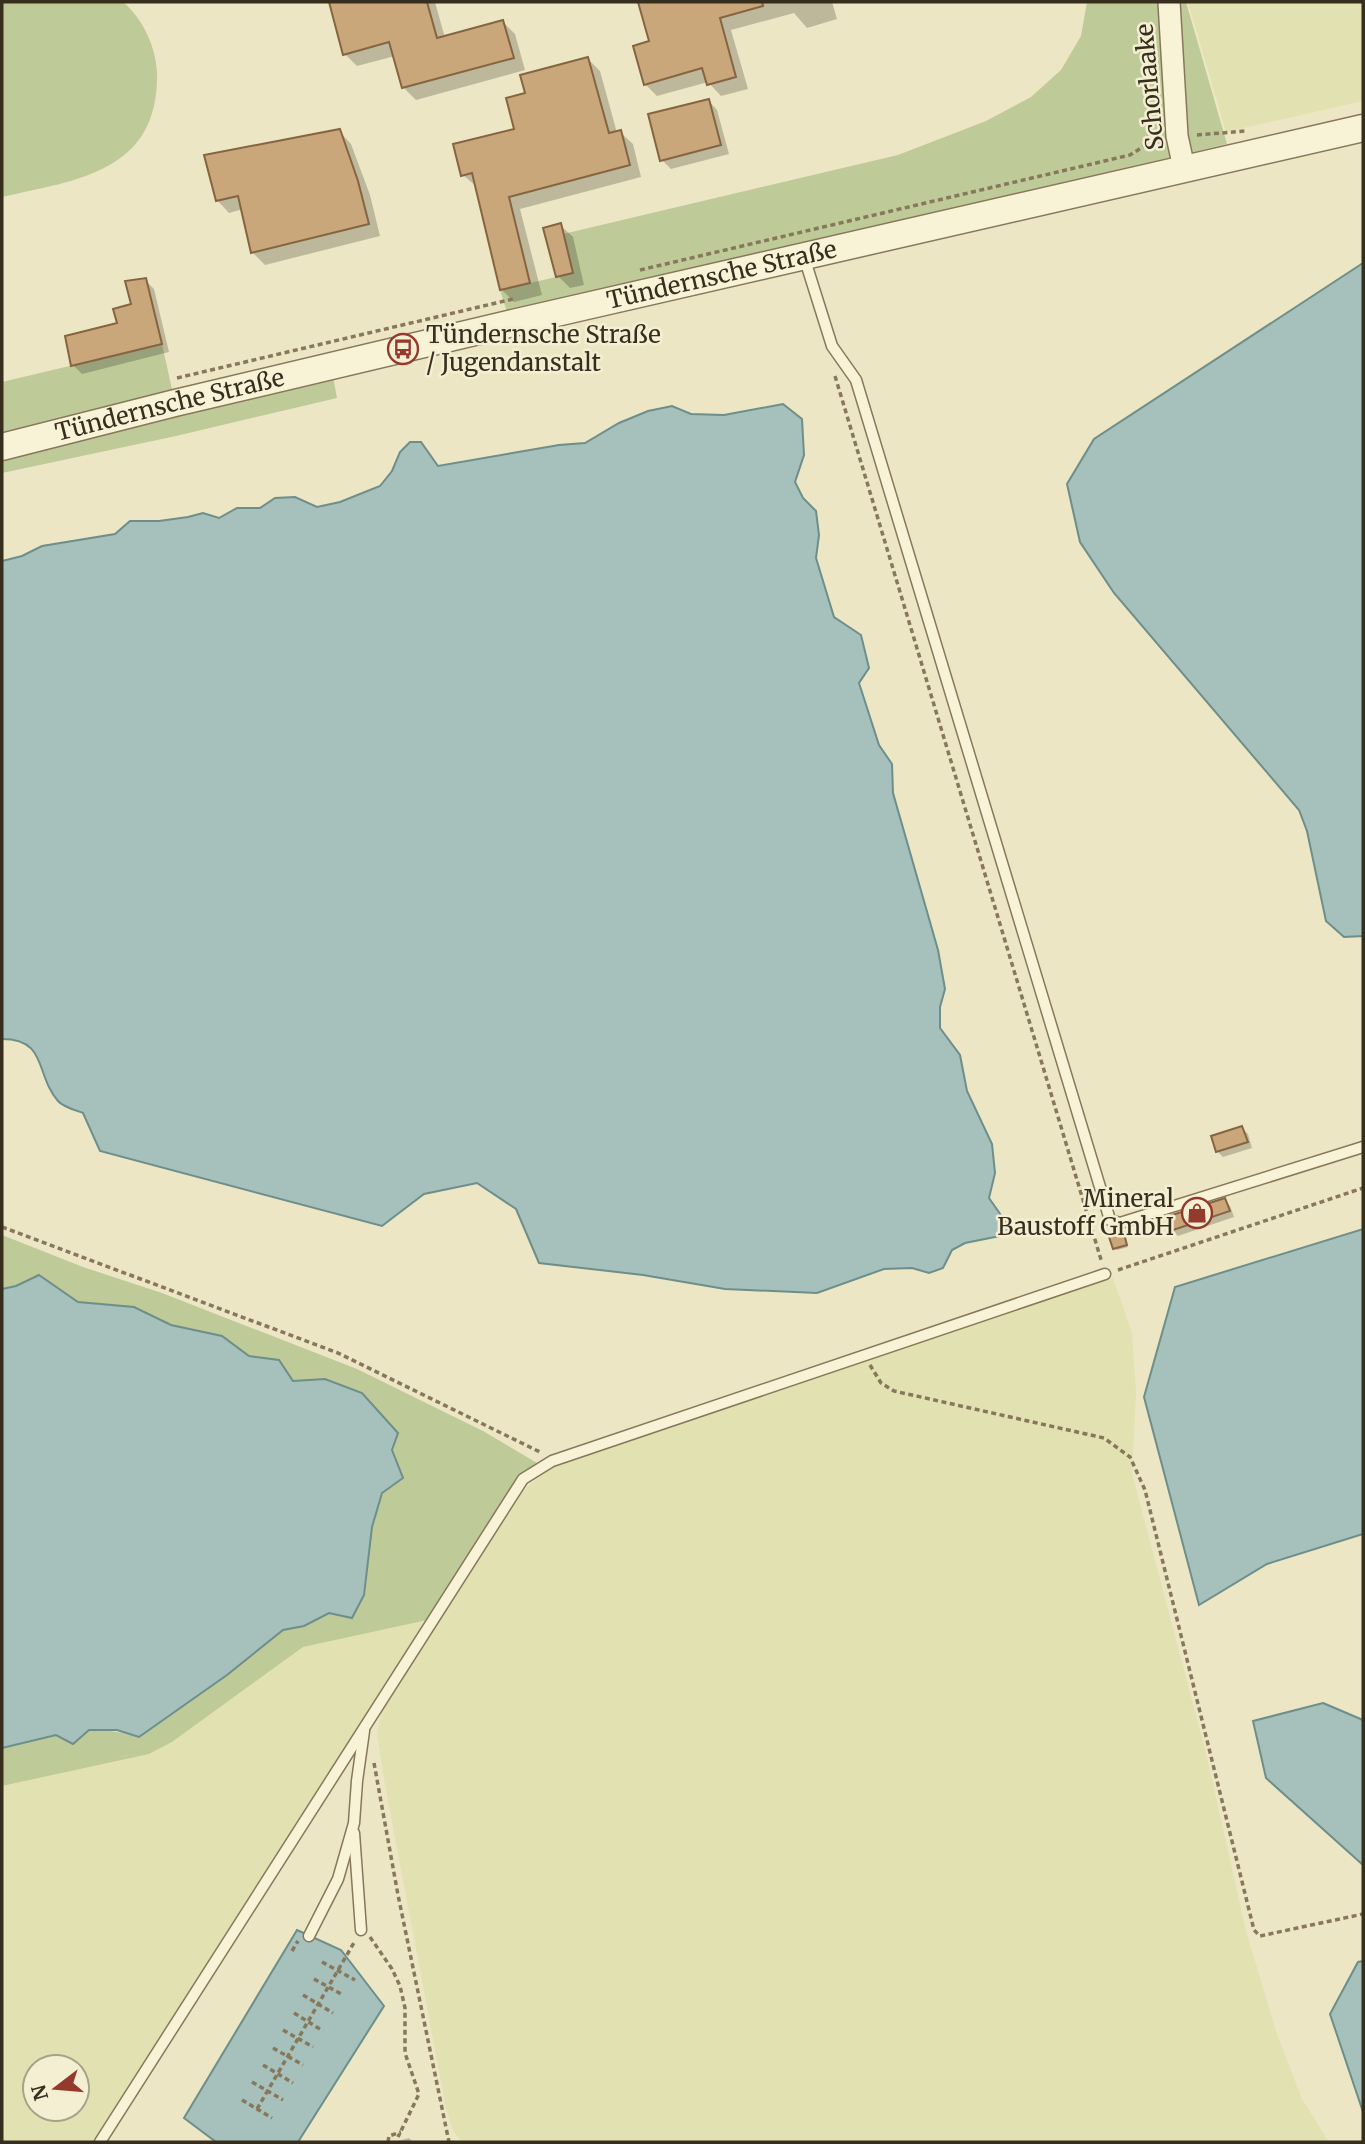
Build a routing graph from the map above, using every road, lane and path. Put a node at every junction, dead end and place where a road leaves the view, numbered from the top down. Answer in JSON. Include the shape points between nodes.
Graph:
{"nodes":[{"id":1,"x":1169,"y":2,"type":"edge"},
{"id":2,"x":1363,"y":128,"type":"edge"},
{"id":3,"x":1184,"y":168,"type":"junction"},
{"id":4,"x":804,"y":257,"type":"junction"},
{"id":5,"x":832,"y":346,"type":"junction"},
{"id":6,"x":2,"y":447,"type":"edge"},
{"id":7,"x":1363,"y":1147,"type":"edge"},
{"id":8,"x":1363,"y":1188,"type":"edge"},
{"id":9,"x":2,"y":1227,"type":"edge"},
{"id":10,"x":1105,"y":1274,"type":"junction"},
{"id":11,"x":865,"y":1354,"type":"junction"},
{"id":12,"x":552,"y":1461,"type":"junction"},
{"id":13,"x":366,"y":1723,"type":"junction"},
{"id":14,"x":372,"y":1755,"type":"dead end"},
{"id":15,"x":354,"y":1823,"type":"junction"},
{"id":16,"x":1363,"y":1914,"type":"edge"},
{"id":17,"x":360,"y":1930,"type":"joint"},
{"id":18,"x":309,"y":1936,"type":"dead end"},
{"id":19,"x":353,"y":1946,"type":"dead end"},
{"id":20,"x":322,"y":1962,"type":"dead end"},
{"id":21,"x":339,"y":1971,"type":"junction"},
{"id":22,"x":314,"y":1979,"type":"dead end"},
{"id":23,"x":355,"y":1980,"type":"dead end"},
{"id":24,"x":329,"y":1987,"type":"junction"},
{"id":25,"x":303,"y":1995,"type":"dead end"},
{"id":26,"x":343,"y":1996,"type":"dead end"},
{"id":27,"x":319,"y":2005,"type":"junction"},
{"id":28,"x":294,"y":2013,"type":"dead end"},
{"id":29,"x":333,"y":2013,"type":"dead end"},
{"id":30,"x":308,"y":2022,"type":"junction"},
{"id":31,"x":284,"y":2030,"type":"dead end"},
{"id":32,"x":323,"y":2031,"type":"dead end"},
{"id":33,"x":299,"y":2039,"type":"junction"},
{"id":34,"x":313,"y":2047,"type":"dead end"},
{"id":35,"x":273,"y":2048,"type":"dead end"},
{"id":36,"x":288,"y":2056,"type":"junction"},
{"id":37,"x":263,"y":2065,"type":"dead end"},
{"id":38,"x":303,"y":2065,"type":"dead end"},
{"id":39,"x":278,"y":2074,"type":"junction"},
{"id":40,"x":252,"y":2082,"type":"dead end"},
{"id":41,"x":293,"y":2083,"type":"dead end"},
{"id":42,"x":268,"y":2091,"type":"junction"},
{"id":43,"x":242,"y":2100,"type":"dead end"},
{"id":44,"x":283,"y":2100,"type":"dead end"},
{"id":45,"x":257,"y":2109,"type":"junction"},
{"id":46,"x":272,"y":2118,"type":"dead end"},
{"id":47,"x":100,"y":2142,"type":"edge"},
{"id":48,"x":389,"y":2142,"type":"edge"},
{"id":49,"x":449,"y":2142,"type":"edge"}],
"edges":[{"from":1,"to":3,"type":"street","name":"Schorlaake","via":[[1177,136]]},
{"from":2,"to":3,"type":"street","name":"Tündernsche Straße"},
{"from":3,"to":4,"type":"street","name":"Tündernsche Straße"},
{"from":4,"to":5,"type":"lane"},
{"from":4,"to":6,"type":"street","name":"Tündernsche Straße"},
{"from":5,"to":7,"type":"lane","via":[[856,380],[1110,1220],[1120,1223]]},
{"from":5,"to":10,"type":"path","via":[[836,383]]},
{"from":8,"to":10,"type":"path"},
{"from":9,"to":12,"type":"path","via":[[338,1353],[536,1449]]},
{"from":10,"to":11,"type":"lane"},
{"from":11,"to":12,"type":"lane"},
{"from":11,"to":16,"type":"path","via":[[881,1383],[894,1391],[1104,1438],[1130,1457],[1145,1490],[1254,1930],[1260,1936]]},
{"from":12,"to":13,"type":"lane","via":[[523,1479]]},
{"from":13,"to":15,"type":"lane"},
{"from":13,"to":47,"type":"lane"},
{"from":14,"to":49,"type":"path"},
{"from":15,"to":17,"type":"lane"},
{"from":15,"to":18,"type":"lane","via":[[338,1879]]},
{"from":17,"to":48,"type":"path","via":[[370,1936],[400,1986],[405,2053],[419,2094],[399,2134],[389,2136]]},
{"from":19,"to":21,"type":"path"},
{"from":20,"to":21,"type":"path"},
{"from":21,"to":23,"type":"path"},
{"from":21,"to":24,"type":"path"},
{"from":22,"to":24,"type":"path"},
{"from":24,"to":26,"type":"path"},
{"from":24,"to":27,"type":"path"},
{"from":25,"to":27,"type":"path"},
{"from":27,"to":29,"type":"path"},
{"from":27,"to":30,"type":"path"},
{"from":28,"to":30,"type":"path"},
{"from":30,"to":32,"type":"path"},
{"from":30,"to":33,"type":"path"},
{"from":31,"to":33,"type":"path"},
{"from":33,"to":34,"type":"path"},
{"from":33,"to":36,"type":"path"},
{"from":35,"to":36,"type":"path"},
{"from":36,"to":38,"type":"path"},
{"from":36,"to":39,"type":"path"},
{"from":37,"to":39,"type":"path"},
{"from":39,"to":41,"type":"path"},
{"from":39,"to":42,"type":"path"},
{"from":40,"to":42,"type":"path"},
{"from":42,"to":44,"type":"path"},
{"from":42,"to":45,"type":"path"},
{"from":43,"to":45,"type":"path"},
{"from":45,"to":46,"type":"path"}]}
